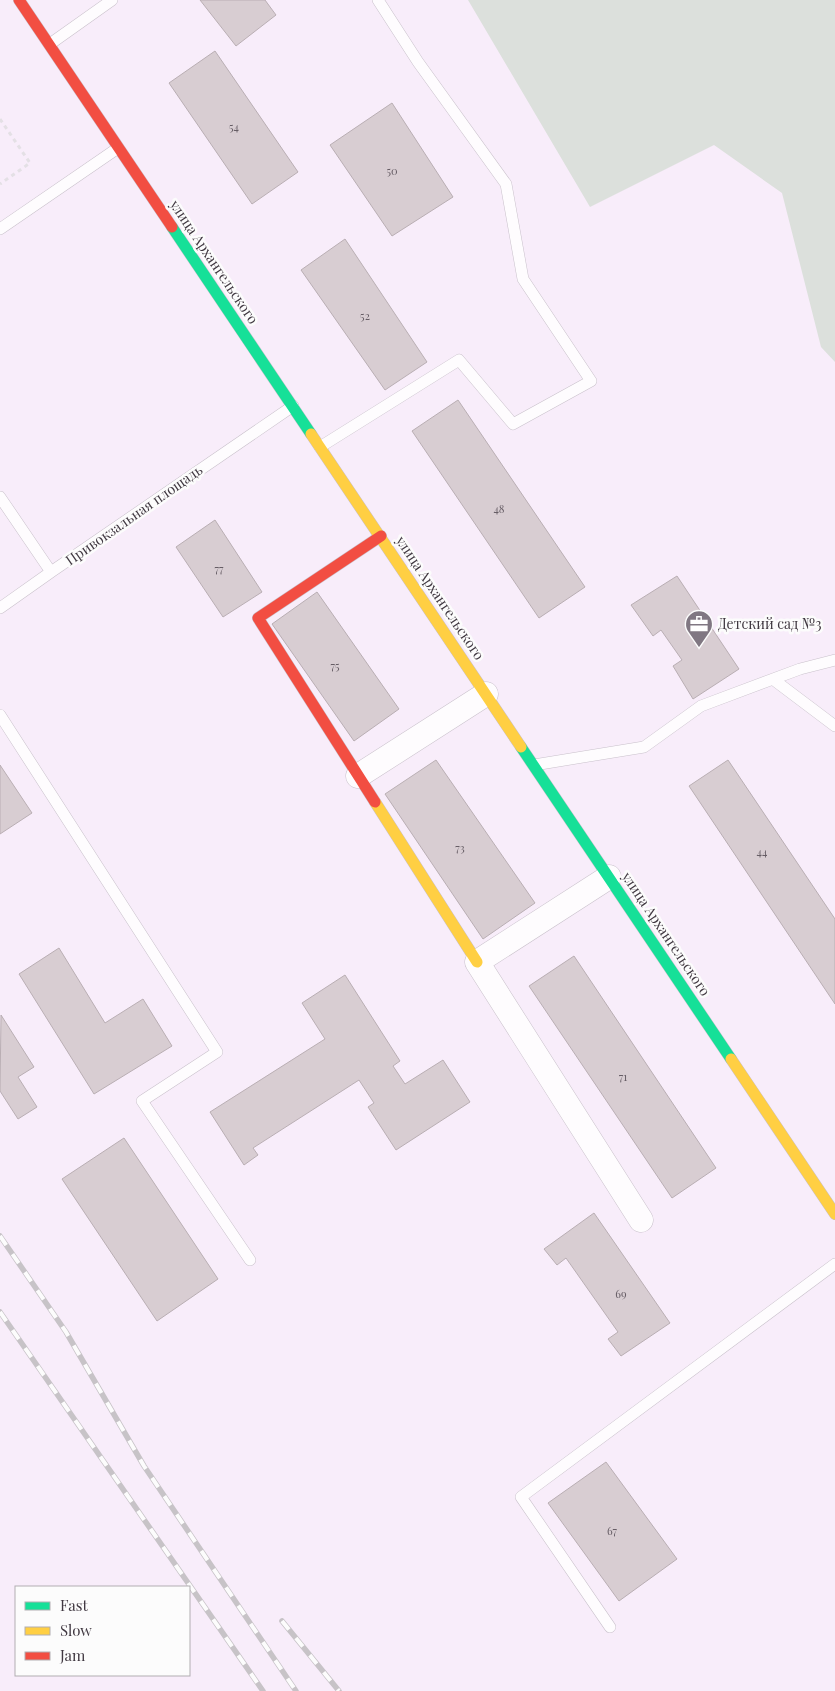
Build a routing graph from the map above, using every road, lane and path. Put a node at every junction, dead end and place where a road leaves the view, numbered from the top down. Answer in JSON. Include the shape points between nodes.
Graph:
{"nodes":[{"id":1,"x":19,"y":0,"type":"edge"},
{"id":2,"x":112,"y":0,"type":"edge"},
{"id":3,"x":378,"y":0,"type":"edge"},
{"id":4,"x":50,"y":44,"type":"junction"},
{"id":5,"x":0,"y":119,"type":"edge"},
{"id":6,"x":120,"y":147,"type":"junction"},
{"id":7,"x":0,"y":184,"type":"edge"},
{"id":8,"x":0,"y":229,"type":"edge"},
{"id":9,"x":293,"y":406,"type":"junction"},
{"id":10,"x":320,"y":447,"type":"junction"},
{"id":11,"x":0,"y":497,"type":"edge"},
{"id":12,"x":381,"y":536,"type":"junction"},
{"id":13,"x":51,"y":572,"type":"junction"},
{"id":14,"x":0,"y":608,"type":"edge"},
{"id":15,"x":835,"y":660,"type":"edge"},
{"id":16,"x":774,"y":680,"type":"junction"},
{"id":17,"x":486,"y":694,"type":"junction"},
{"id":18,"x":0,"y":715,"type":"edge"},
{"id":19,"x":835,"y":726,"type":"edge"},
{"id":20,"x":534,"y":764,"type":"junction"},
{"id":21,"x":358,"y":776,"type":"junction"},
{"id":22,"x":609,"y":876,"type":"junction"},
{"id":23,"x":477,"y":962,"type":"junction"},
{"id":24,"x":835,"y":1214,"type":"edge"},
{"id":25,"x":641,"y":1220,"type":"dead end"},
{"id":26,"x":250,"y":1260,"type":"dead end"},
{"id":27,"x":835,"y":1264,"type":"edge"},
{"id":28,"x":610,"y":1627,"type":"dead end"}],
"edges":[{"from":1,"to":4,"type":"street","name":"улица Архангельского"},
{"from":2,"to":4,"type":"lane"},
{"from":3,"to":10,"type":"lane","via":[[418,62],[506,184],[523,279],[591,381],[513,424],[459,360]]},
{"from":4,"to":6,"type":"street","name":"улица Архангельского"},
{"from":5,"to":7,"type":"path","via":[[30,163]]},
{"from":6,"to":8,"type":"lane"},
{"from":6,"to":9,"type":"street","name":"улица Архангельского"},
{"from":9,"to":10,"type":"street","name":"улица Архангельского"},
{"from":9,"to":13,"type":"lane","name":"Привокзальная площадь"},
{"from":10,"to":12,"type":"street","name":"улица Архангельского"},
{"from":11,"to":13,"type":"lane","name":"Привокзальная площадь"},
{"from":12,"to":17,"type":"street","name":"улица Архангельского"},
{"from":12,"to":21,"type":"street","via":[[258,618]]},
{"from":13,"to":14,"type":"lane"},
{"from":15,"to":16,"type":"lane"},
{"from":16,"to":19,"type":"lane"},
{"from":16,"to":20,"type":"lane","via":[[701,706],[644,747]]},
{"from":17,"to":20,"type":"street","name":"улица Архангельского"},
{"from":17,"to":21,"type":"street"},
{"from":18,"to":26,"type":"lane","via":[[217,1052],[142,1101]]},
{"from":20,"to":22,"type":"street","name":"улица Архангельского"},
{"from":21,"to":23,"type":"street"},
{"from":22,"to":23,"type":"street"},
{"from":22,"to":24,"type":"street","name":"улица Архангельского"},
{"from":23,"to":25,"type":"street"},
{"from":27,"to":28,"type":"lane","via":[[521,1497]]}]}
